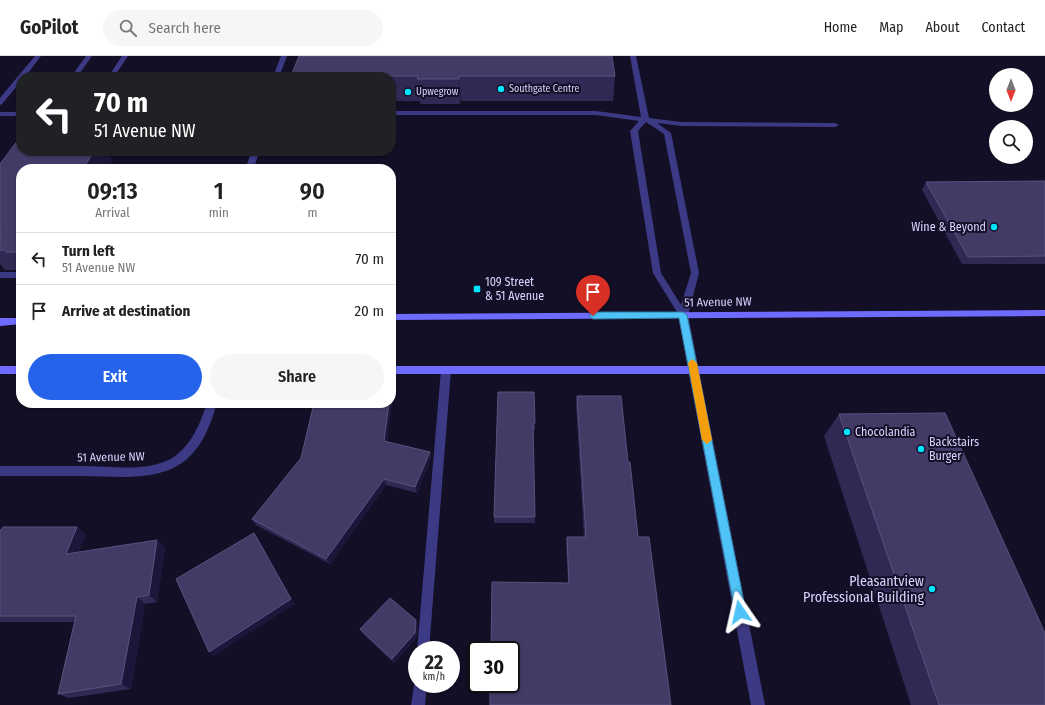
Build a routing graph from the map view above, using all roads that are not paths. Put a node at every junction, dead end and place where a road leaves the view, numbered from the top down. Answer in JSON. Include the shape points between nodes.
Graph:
{"nodes":[{"id":1,"x":38,"y":56,"type":"edge"},
{"id":2,"x":89,"y":56,"type":"edge"},
{"id":3,"x":125,"y":56,"type":"edge"},
{"id":4,"x":284,"y":56,"type":"edge"},
{"id":5,"x":633,"y":56,"type":"edge"},
{"id":6,"x":25,"y":72,"type":"edge"},
{"id":7,"x":78,"y":72,"type":"edge"},
{"id":8,"x":114,"y":72,"type":"edge"},
{"id":9,"x":278,"y":72,"type":"edge"},
{"id":10,"x":16,"y":83,"type":"edge"},
{"id":11,"x":0,"y":103,"type":"edge"},
{"id":12,"x":396,"y":113,"type":"edge"},
{"id":13,"x":0,"y":114,"type":"edge"},
{"id":14,"x":16,"y":114,"type":"edge"},
{"id":15,"x":645,"y":118,"type":"junction"},
{"id":16,"x":835,"y":125,"type":"dead end"},
{"id":17,"x":0,"y":275,"type":"edge"},
{"id":18,"x":16,"y":275,"type":"edge"},
{"id":19,"x":1045,"y":312,"type":"edge"},
{"id":20,"x":683,"y":315,"type":"junction"},
{"id":21,"x":396,"y":317,"type":"edge"},
{"id":22,"x":16,"y":321,"type":"edge"},
{"id":23,"x":0,"y":322,"type":"edge"},
{"id":24,"x":0,"y":370,"type":"edge"},
{"id":25,"x":16,"y":370,"type":"edge"},
{"id":26,"x":396,"y":370,"type":"edge"},
{"id":27,"x":446,"y":370,"type":"junction"},
{"id":28,"x":694,"y":370,"type":"junction"},
{"id":29,"x":1045,"y":370,"type":"edge"},
{"id":30,"x":210,"y":408,"type":"edge"},
{"id":31,"x":0,"y":471,"type":"edge"},
{"id":32,"x":424,"y":641,"type":"edge"},
{"id":33,"x":419,"y":693,"type":"edge"},
{"id":34,"x":418,"y":705,"type":"edge"},
{"id":35,"x":758,"y":705,"type":"edge"}],
"edges":[{"from":1,"to":6,"type":"street"},
{"from":2,"to":7,"type":"street"},
{"from":3,"to":8,"type":"street"},
{"from":4,"to":9,"type":"street"},
{"from":5,"to":15,"type":"street"},
{"from":10,"to":11,"type":"street"},
{"from":12,"to":15,"type":"street","via":[[596,113]]},
{"from":13,"to":14,"type":"street"},
{"from":15,"to":16,"type":"street","via":[[681,124]]},
{"from":15,"to":20,"type":"street","via":[[634,131],[657,272]]},
{"from":15,"to":20,"type":"street","via":[[667,133],[695,272]]},
{"from":17,"to":18,"type":"street"},
{"from":19,"to":20,"type":"main road","name":"51 Avenue NW"},
{"from":20,"to":21,"type":"main road","name":"51 Avenue NW"},
{"from":20,"to":28,"type":"street"},
{"from":22,"to":23,"type":"main road"},
{"from":24,"to":25,"type":"main road"},
{"from":26,"to":27,"type":"main road"},
{"from":27,"to":28,"type":"main road"},
{"from":27,"to":32,"type":"street"},
{"from":28,"to":29,"type":"main road"},
{"from":28,"to":35,"type":"street"},
{"from":30,"to":31,"type":"street","name":"51 Avenue NW","via":[[198,439],[176,461],[163,467],[136,472]]},
{"from":33,"to":34,"type":"street"}]}
